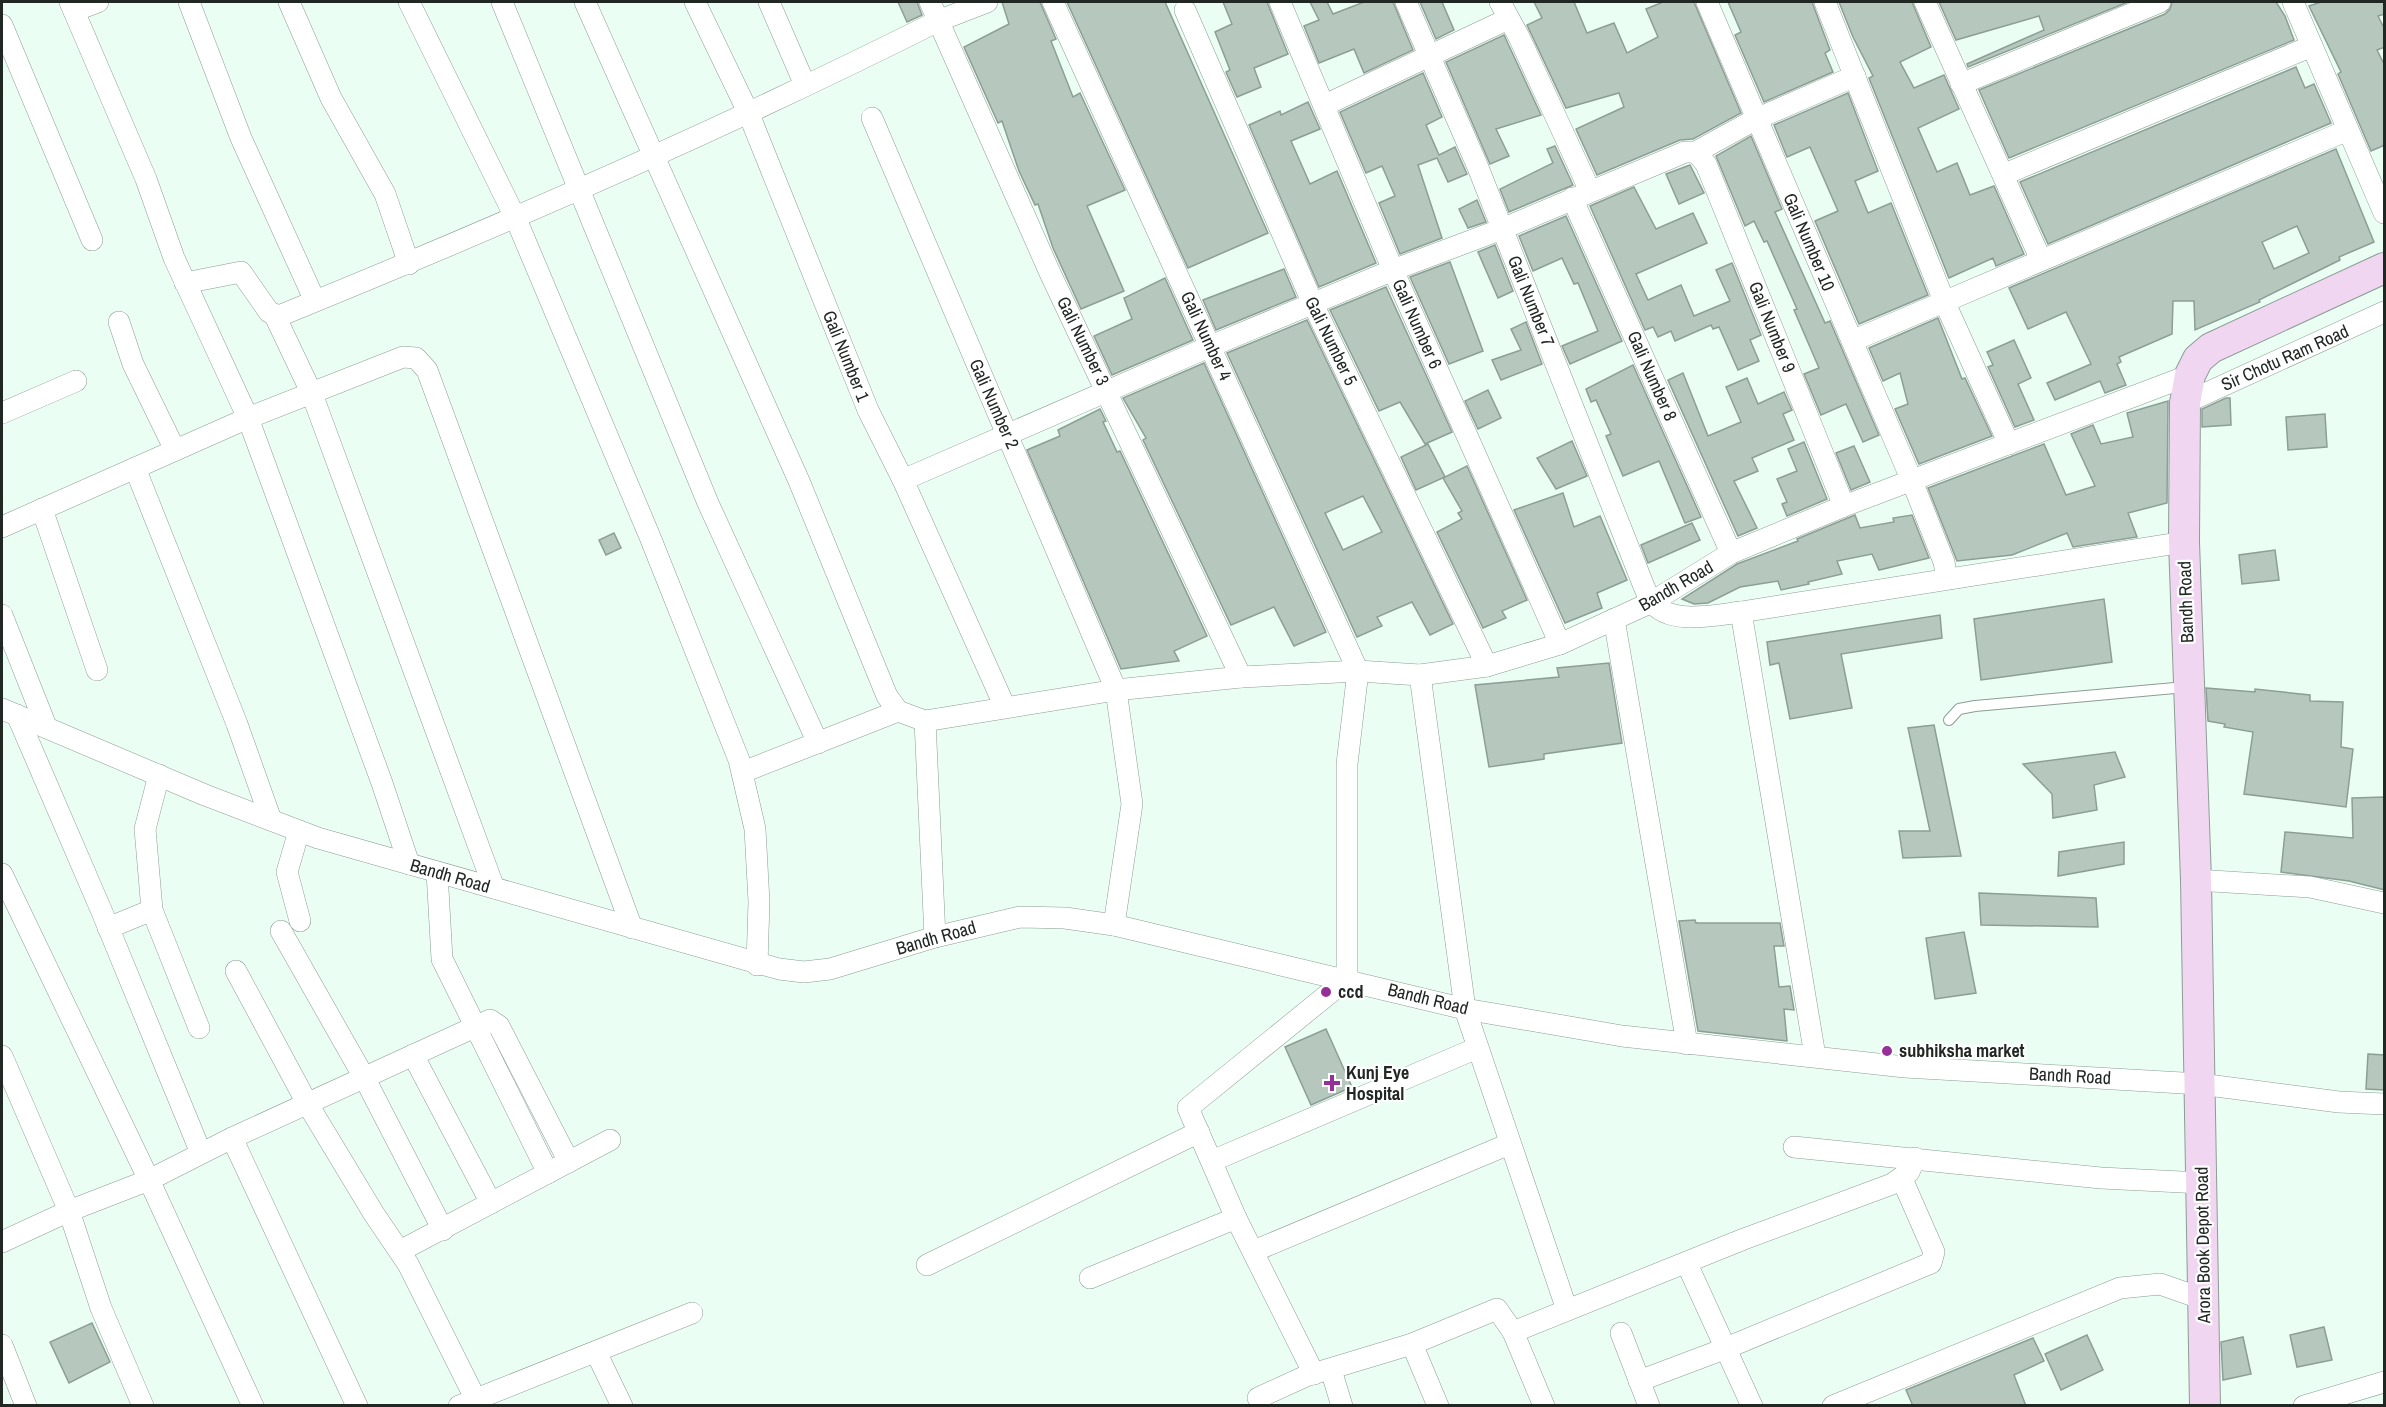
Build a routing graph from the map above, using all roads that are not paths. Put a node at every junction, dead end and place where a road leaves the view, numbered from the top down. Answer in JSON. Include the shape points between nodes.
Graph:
{"nodes":[{"id":1,"x":98,"y":2,"type":"edge"},
{"id":2,"x":189,"y":2,"type":"edge"},
{"id":3,"x":289,"y":2,"type":"edge"},
{"id":4,"x":408,"y":2,"type":"edge"},
{"id":5,"x":502,"y":2,"type":"edge"},
{"id":6,"x":585,"y":2,"type":"edge"},
{"id":7,"x":694,"y":2,"type":"edge"},
{"id":8,"x":769,"y":2,"type":"edge"},
{"id":9,"x":930,"y":2,"type":"edge"},
{"id":10,"x":987,"y":2,"type":"edge"},
{"id":11,"x":1053,"y":2,"type":"edge"},
{"id":12,"x":1280,"y":2,"type":"edge"},
{"id":13,"x":1406,"y":2,"type":"edge"},
{"id":14,"x":1707,"y":2,"type":"edge"},
{"id":15,"x":1825,"y":2,"type":"edge"},
{"id":16,"x":1925,"y":2,"type":"edge"},
{"id":17,"x":2160,"y":2,"type":"edge"},
{"id":18,"x":2296,"y":3,"type":"edge"},
{"id":19,"x":72,"y":6,"type":"edge"},
{"id":20,"x":1185,"y":10,"type":"dead end"},
{"id":21,"x":1504,"y":10,"type":"edge"},
{"id":22,"x":938,"y":21,"type":"junction"},
{"id":23,"x":2,"y":25,"type":"edge"},
{"id":24,"x":2312,"y":46,"type":"junction"},
{"id":25,"x":1430,"y":55,"type":"junction"},
{"id":26,"x":1855,"y":76,"type":"junction"},
{"id":27,"x":1961,"y":84,"type":"junction"},
{"id":28,"x":805,"y":85,"type":"junction"},
{"id":29,"x":1325,"y":105,"type":"junction"},
{"id":30,"x":748,"y":112,"type":"junction"},
{"id":31,"x":872,"y":118,"type":"dead end"},
{"id":32,"x":1756,"y":119,"type":"junction"},
{"id":33,"x":2348,"y":130,"type":"junction"},
{"id":34,"x":1696,"y":152,"type":"junction"},
{"id":35,"x":655,"y":158,"type":"junction"},
{"id":36,"x":2005,"y":174,"type":"junction"},
{"id":37,"x":2379,"y":182,"type":"edge"},
{"id":38,"x":580,"y":191,"type":"junction"},
{"id":39,"x":1581,"y":195,"type":"junction"},
{"id":40,"x":2385,"y":213,"type":"edge"},
{"id":41,"x":516,"y":219,"type":"junction"},
{"id":42,"x":1502,"y":229,"type":"junction"},
{"id":43,"x":92,"y":240,"type":"dead end"},
{"id":44,"x":2041,"y":260,"type":"junction"},
{"id":45,"x":410,"y":264,"type":"junction"},
{"id":46,"x":2385,"y":268,"type":"edge"},
{"id":47,"x":1393,"y":270,"type":"junction"},
{"id":48,"x":185,"y":283,"type":"junction"},
{"id":49,"x":315,"y":301,"type":"junction"},
{"id":50,"x":1944,"y":301,"type":"junction"},
{"id":51,"x":1313,"y":304,"type":"junction"},
{"id":52,"x":2385,"y":312,"type":"edge"},
{"id":53,"x":275,"y":316,"type":"junction"},
{"id":54,"x":119,"y":322,"type":"dead end"},
{"id":55,"x":1852,"y":341,"type":"junction"},
{"id":56,"x":1211,"y":346,"type":"junction"},
{"id":57,"x":76,"y":381,"type":"dead end"},
{"id":58,"x":2187,"y":389,"type":"junction"},
{"id":59,"x":1108,"y":393,"type":"junction"},
{"id":60,"x":312,"y":394,"type":"junction"},
{"id":61,"x":2,"y":413,"type":"edge"},
{"id":62,"x":248,"y":418,"type":"junction"},
{"id":63,"x":1008,"y":435,"type":"junction"},
{"id":64,"x":2009,"y":444,"type":"junction"},
{"id":65,"x":175,"y":450,"type":"junction"},
{"id":66,"x":135,"y":468,"type":"junction"},
{"id":67,"x":903,"y":480,"type":"junction"},
{"id":68,"x":1912,"y":481,"type":"junction"},
{"id":69,"x":1844,"y":506,"type":"junction"},
{"id":70,"x":42,"y":509,"type":"junction"},
{"id":71,"x":2,"y":527,"type":"edge"},
{"id":72,"x":2184,"y":542,"type":"junction"},
{"id":73,"x":1731,"y":553,"type":"junction"},
{"id":74,"x":1947,"y":579,"type":"junction"},
{"id":75,"x":1652,"y":602,"type":"junction"},
{"id":76,"x":1741,"y":612,"type":"junction"},
{"id":77,"x":2,"y":615,"type":"edge"},
{"id":78,"x":1614,"y":619,"type":"junction"},
{"id":79,"x":1560,"y":644,"type":"junction"},
{"id":80,"x":1487,"y":666,"type":"junction"},
{"id":81,"x":98,"y":670,"type":"dead end"},
{"id":82,"x":1358,"y":671,"type":"junction"},
{"id":83,"x":1420,"y":675,"type":"junction"},
{"id":84,"x":1241,"y":677,"type":"junction"},
{"id":85,"x":2189,"y":687,"type":"junction"},
{"id":86,"x":1116,"y":690,"type":"junction"},
{"id":87,"x":1005,"y":707,"type":"junction"},
{"id":88,"x":898,"y":711,"type":"junction"},
{"id":89,"x":9,"y":712,"type":"edge"},
{"id":90,"x":1949,"y":720,"type":"dead end"},
{"id":91,"x":925,"y":721,"type":"junction"},
{"id":92,"x":46,"y":726,"type":"junction"},
{"id":93,"x":818,"y":743,"type":"junction"},
{"id":94,"x":743,"y":772,"type":"junction"},
{"id":95,"x":159,"y":775,"type":"junction"},
{"id":96,"x":271,"y":820,"type":"junction"},
{"id":97,"x":299,"y":831,"type":"junction"},
{"id":98,"x":409,"y":864,"type":"junction"},
{"id":99,"x":437,"y":872,"type":"junction"},
{"id":100,"x":2,"y":874,"type":"edge"},
{"id":101,"x":2196,"y":880,"type":"junction"},
{"id":102,"x":494,"y":888,"type":"junction"},
{"id":103,"x":2385,"y":903,"type":"edge"},
{"id":104,"x":152,"y":910,"type":"junction"},
{"id":105,"x":300,"y":921,"type":"dead end"},
{"id":106,"x":1114,"y":925,"type":"junction"},
{"id":107,"x":108,"y":928,"type":"junction"},
{"id":108,"x":632,"y":928,"type":"junction"},
{"id":109,"x":281,"y":932,"type":"dead end"},
{"id":110,"x":935,"y":937,"type":"junction"},
{"id":111,"x":757,"y":965,"type":"junction"},
{"id":112,"x":236,"y":971,"type":"dead end"},
{"id":113,"x":1347,"y":979,"type":"junction"},
{"id":114,"x":1465,"y":1009,"type":"junction"},
{"id":115,"x":473,"y":1027,"type":"junction"},
{"id":116,"x":199,"y":1028,"type":"dead end"},
{"id":117,"x":1687,"y":1044,"type":"junction"},
{"id":118,"x":1477,"y":1048,"type":"junction"},
{"id":119,"x":413,"y":1055,"type":"junction"},
{"id":120,"x":2,"y":1056,"type":"edge"},
{"id":121,"x":1815,"y":1056,"type":"junction"},
{"id":122,"x":365,"y":1078,"type":"junction"},
{"id":123,"x":2200,"y":1084,"type":"junction"},
{"id":124,"x":307,"y":1103,"type":"junction"},
{"id":125,"x":2385,"y":1104,"type":"edge"},
{"id":126,"x":1199,"y":1132,"type":"junction"},
{"id":127,"x":232,"y":1138,"type":"junction"},
{"id":128,"x":610,"y":1140,"type":"dead end"},
{"id":129,"x":1509,"y":1144,"type":"junction"},
{"id":130,"x":1794,"y":1147,"type":"dead end"},
{"id":131,"x":201,"y":1153,"type":"junction"},
{"id":132,"x":1915,"y":1158,"type":"junction"},
{"id":133,"x":1212,"y":1161,"type":"junction"},
{"id":134,"x":569,"y":1162,"type":"junction"},
{"id":135,"x":548,"y":1173,"type":"junction"},
{"id":136,"x":1902,"y":1179,"type":"junction"},
{"id":137,"x":149,"y":1180,"type":"junction"},
{"id":138,"x":2202,"y":1183,"type":"junction"},
{"id":139,"x":491,"y":1203,"type":"junction"},
{"id":140,"x":69,"y":1211,"type":"junction"},
{"id":141,"x":1236,"y":1218,"type":"junction"},
{"id":142,"x":442,"y":1230,"type":"junction"},
{"id":143,"x":2,"y":1242,"type":"edge"},
{"id":144,"x":400,"y":1251,"type":"junction"},
{"id":145,"x":1254,"y":1251,"type":"junction"},
{"id":146,"x":1687,"y":1264,"type":"junction"},
{"id":147,"x":927,"y":1265,"type":"dead end"},
{"id":148,"x":1090,"y":1278,"type":"dead end"},
{"id":149,"x":2202,"y":1299,"type":"junction"},
{"id":150,"x":1567,"y":1310,"type":"junction"},
{"id":151,"x":692,"y":1313,"type":"dead end"},
{"id":152,"x":1513,"y":1332,"type":"junction"},
{"id":153,"x":1621,"y":1333,"type":"dead end"},
{"id":154,"x":1412,"y":1344,"type":"junction"},
{"id":155,"x":2,"y":1345,"type":"edge"},
{"id":156,"x":1724,"y":1349,"type":"junction"},
{"id":157,"x":596,"y":1352,"type":"junction"},
{"id":158,"x":1322,"y":1372,"type":"junction"},
{"id":159,"x":1639,"y":1381,"type":"junction"},
{"id":160,"x":2385,"y":1382,"type":"edge"},
{"id":161,"x":1258,"y":1398,"type":"dead end"},
{"id":162,"x":471,"y":1403,"type":"edge"},
{"id":163,"x":26,"y":1406,"type":"edge"},
{"id":164,"x":143,"y":1406,"type":"edge"},
{"id":165,"x":253,"y":1406,"type":"edge"},
{"id":166,"x":357,"y":1406,"type":"edge"},
{"id":167,"x":622,"y":1406,"type":"edge"},
{"id":168,"x":1342,"y":1406,"type":"edge"},
{"id":169,"x":1438,"y":1406,"type":"edge"},
{"id":170,"x":1544,"y":1406,"type":"edge"},
{"id":171,"x":1649,"y":1406,"type":"edge"},
{"id":172,"x":1752,"y":1406,"type":"edge"},
{"id":173,"x":1833,"y":1406,"type":"edge"},
{"id":174,"x":2205,"y":1406,"type":"edge"},
{"id":175,"x":2304,"y":1406,"type":"edge"}],
"edges":[{"from":1,"to":19,"type":"street"},
{"from":2,"to":49,"type":"street","via":[[241,138]]},
{"from":3,"to":45,"type":"street","via":[[331,98],[385,194]]},
{"from":4,"to":41,"type":"street"},
{"from":5,"to":38,"type":"street"},
{"from":6,"to":35,"type":"street"},
{"from":7,"to":30,"type":"street","name":"Gali Number 1"},
{"from":8,"to":28,"type":"street"},
{"from":9,"to":22,"type":"street","name":"Gali Number 3"},
{"from":10,"to":22,"type":"street"},
{"from":11,"to":56,"type":"street","name":"Gali Number 4"},
{"from":12,"to":29,"type":"street","name":"Gali Number 6"},
{"from":13,"to":25,"type":"street","name":"Gali Number 7"},
{"from":14,"to":32,"type":"street","name":"Gali Number 10"},
{"from":15,"to":26,"type":"street"},
{"from":16,"to":27,"type":"street"},
{"from":17,"to":27,"type":"street"},
{"from":18,"to":24,"type":"street"},
{"from":19,"to":48,"type":"street","via":[[146,179]]},
{"from":20,"to":51,"type":"street","name":"Gali Number 5"},
{"from":21,"to":25,"type":"street"},
{"from":21,"to":39,"type":"street","name":"Gali Number 8","via":[[1519,37]]},
{"from":22,"to":28,"type":"street"},
{"from":22,"to":59,"type":"street","name":"Gali Number 3"},
{"from":23,"to":43,"type":"street"},
{"from":24,"to":33,"type":"street"},
{"from":24,"to":36,"type":"street"},
{"from":25,"to":29,"type":"street"},
{"from":25,"to":42,"type":"street","name":"Gali Number 7"},
{"from":26,"to":32,"type":"street"},
{"from":26,"to":50,"type":"street"},
{"from":27,"to":36,"type":"street"},
{"from":28,"to":30,"type":"street"},
{"from":29,"to":47,"type":"street","name":"Gali Number 6"},
{"from":30,"to":35,"type":"street"},
{"from":30,"to":67,"type":"street","name":"Gali Number 1","via":[[868,410]]},
{"from":31,"to":63,"type":"street","name":"Gali Number 2"},
{"from":32,"to":34,"type":"street"},
{"from":32,"to":55,"type":"street","name":"Gali Number 10"},
{"from":33,"to":37,"type":"street"},
{"from":33,"to":44,"type":"street"},
{"from":34,"to":39,"type":"street","via":[[1684,152]]},
{"from":34,"to":69,"type":"street","name":"Gali Number 9","via":[[1706,164]]},
{"from":35,"to":38,"type":"street"},
{"from":35,"to":88,"type":"street","via":[[799,480],[887,696]]},
{"from":36,"to":44,"type":"street"},
{"from":37,"to":40,"type":"street"},
{"from":38,"to":41,"type":"street"},
{"from":38,"to":93,"type":"street","via":[[708,503]]},
{"from":39,"to":42,"type":"street"},
{"from":39,"to":73,"type":"street","name":"Gali Number 8"},
{"from":41,"to":45,"type":"street"},
{"from":41,"to":94,"type":"street","via":[[650,537]]},
{"from":42,"to":47,"type":"street"},
{"from":42,"to":75,"type":"street","name":"Gali Number 7"},
{"from":44,"to":50,"type":"street"},
{"from":45,"to":49,"type":"street"},
{"from":46,"to":58,"type":"street","via":[[2211,348],[2198,359]]},
{"from":47,"to":51,"type":"street"},
{"from":47,"to":79,"type":"street","name":"Gali Number 6"},
{"from":48,"to":53,"type":"street","via":[[241,272]]},
{"from":48,"to":62,"type":"street"},
{"from":49,"to":53,"type":"street"},
{"from":50,"to":55,"type":"street"},
{"from":50,"to":64,"type":"street"},
{"from":51,"to":56,"type":"street"},
{"from":51,"to":80,"type":"street","name":"Gali Number 5"},
{"from":52,"to":58,"type":"street","name":"Sir Chotu Ram Road"},
{"from":53,"to":60,"type":"street"},
{"from":54,"to":65,"type":"street","via":[[134,364]]},
{"from":55,"to":68,"type":"street","name":"Gali Number 10"},
{"from":56,"to":59,"type":"street"},
{"from":56,"to":82,"type":"street","name":"Gali Number 4"},
{"from":57,"to":61,"type":"street"},
{"from":58,"to":64,"type":"street","name":"Bandh Road"},
{"from":58,"to":72,"type":"street","name":"Bandh Road"},
{"from":59,"to":63,"type":"street"},
{"from":59,"to":84,"type":"street","name":"Gali Number 3"},
{"from":60,"to":62,"type":"street"},
{"from":60,"to":102,"type":"street"},
{"from":60,"to":108,"type":"street","via":[[403,357],[416,358],[427,370]]},
{"from":62,"to":65,"type":"street"},
{"from":62,"to":98,"type":"street"},
{"from":63,"to":67,"type":"street"},
{"from":63,"to":86,"type":"street","name":"Gali Number 2"},
{"from":64,"to":68,"type":"street","name":"Bandh Road"},
{"from":65,"to":66,"type":"street"},
{"from":66,"to":70,"type":"street"},
{"from":66,"to":96,"type":"street"},
{"from":67,"to":87,"type":"street","name":"Gali Number 1"},
{"from":68,"to":69,"type":"street","name":"Bandh Road"},
{"from":68,"to":74,"type":"street","name":"Gali Number 10"},
{"from":69,"to":73,"type":"street","name":"Bandh Road"},
{"from":70,"to":71,"type":"street"},
{"from":70,"to":81,"type":"street"},
{"from":72,"to":74,"type":"street"},
{"from":72,"to":85,"type":"street","name":"Bandh Road"},
{"from":73,"to":75,"type":"street","name":"Bandh Road"},
{"from":74,"to":76,"type":"street"},
{"from":75,"to":76,"type":"street","via":[[1675,615]]},
{"from":75,"to":78,"type":"street","name":"Bandh Road"},
{"from":76,"to":121,"type":"street"},
{"from":77,"to":92,"type":"street"},
{"from":78,"to":79,"type":"street","name":"Bandh Road"},
{"from":78,"to":117,"type":"street"},
{"from":79,"to":80,"type":"street","name":"Bandh Road"},
{"from":80,"to":83,"type":"street","name":"Bandh Road"},
{"from":82,"to":83,"type":"street","name":"Bandh Road"},
{"from":82,"to":84,"type":"street","name":"Bandh Road"},
{"from":82,"to":113,"type":"street","via":[[1347,764]]},
{"from":83,"to":114,"type":"street"},
{"from":84,"to":86,"type":"street","name":"Bandh Road"},
{"from":85,"to":90,"type":"lane","via":[[1975,706],[1959,709]]},
{"from":85,"to":101,"type":"street","name":"Bandh Road"},
{"from":86,"to":87,"type":"street","name":"Bandh Road"},
{"from":86,"to":106,"type":"street","name":"Gali Number 2","via":[[1132,804]]},
{"from":87,"to":91,"type":"street","name":"Bandh Road"},
{"from":88,"to":91,"type":"street"},
{"from":88,"to":93,"type":"street"},
{"from":89,"to":92,"type":"street","name":"Bandh Road"},
{"from":89,"to":107,"type":"street"},
{"from":91,"to":110,"type":"street"},
{"from":92,"to":95,"type":"street","name":"Bandh Road"},
{"from":93,"to":94,"type":"street"},
{"from":94,"to":111,"type":"street","via":[[757,857]]},
{"from":95,"to":96,"type":"street","name":"Bandh Road"},
{"from":95,"to":104,"type":"street","via":[[145,829]]},
{"from":96,"to":97,"type":"street","name":"Bandh Road"},
{"from":97,"to":98,"type":"street","name":"Bandh Road"},
{"from":97,"to":105,"type":"street","via":[[287,872]]},
{"from":98,"to":99,"type":"street","name":"Bandh Road"},
{"from":99,"to":102,"type":"street","name":"Bandh Road"},
{"from":99,"to":115,"type":"street","via":[[442,959]]},
{"from":100,"to":137,"type":"street"},
{"from":101,"to":103,"type":"street","via":[[2310,888]]},
{"from":101,"to":123,"type":"street","name":"Bandh Road"},
{"from":102,"to":108,"type":"street","name":"Bandh Road"},
{"from":104,"to":107,"type":"street"},
{"from":104,"to":116,"type":"street"},
{"from":106,"to":110,"type":"street","name":"Bandh Road","via":[[1034,915]]},
{"from":106,"to":113,"type":"street","name":"Bandh Road"},
{"from":107,"to":131,"type":"street"},
{"from":108,"to":111,"type":"street","name":"Bandh Road"},
{"from":109,"to":122,"type":"street"},
{"from":110,"to":111,"type":"street","name":"Bandh Road","via":[[818,972]]},
{"from":112,"to":124,"type":"street"},
{"from":113,"to":114,"type":"street","name":"Bandh Road"},
{"from":113,"to":126,"type":"street","via":[[1189,1106]]},
{"from":114,"to":117,"type":"street","name":"Bandh Road"},
{"from":114,"to":118,"type":"street"},
{"from":115,"to":119,"type":"street"},
{"from":115,"to":134,"type":"street","via":[[490,1020],[499,1026]]},
{"from":115,"to":135,"type":"street"},
{"from":117,"to":121,"type":"street","name":"Bandh Road"},
{"from":118,"to":129,"type":"street"},
{"from":118,"to":133,"type":"street"},
{"from":119,"to":122,"type":"street"},
{"from":119,"to":139,"type":"street"},
{"from":120,"to":140,"type":"street"},
{"from":121,"to":123,"type":"street","name":"Bandh Road","via":[[1905,1067]]},
{"from":122,"to":124,"type":"street"},
{"from":122,"to":142,"type":"street"},
{"from":123,"to":125,"type":"street"},
{"from":123,"to":138,"type":"street","name":"Arora Book Depot Road"},
{"from":124,"to":127,"type":"street"},
{"from":124,"to":144,"type":"street"},
{"from":126,"to":133,"type":"street"},
{"from":126,"to":147,"type":"street"},
{"from":127,"to":131,"type":"street"},
{"from":127,"to":166,"type":"street"},
{"from":128,"to":134,"type":"street"},
{"from":129,"to":145,"type":"street"},
{"from":129,"to":150,"type":"street"},
{"from":130,"to":132,"type":"street"},
{"from":131,"to":137,"type":"street"},
{"from":132,"to":136,"type":"street"},
{"from":132,"to":138,"type":"street","via":[[2101,1178]]},
{"from":133,"to":141,"type":"street"},
{"from":134,"to":135,"type":"street"},
{"from":135,"to":139,"type":"street"},
{"from":136,"to":146,"type":"street"},
{"from":136,"to":156,"type":"street","via":[[1934,1252],[1931,1263]]},
{"from":137,"to":140,"type":"street"},
{"from":137,"to":165,"type":"street"},
{"from":138,"to":149,"type":"street","name":"Arora Book Depot Road"},
{"from":139,"to":142,"type":"street"},
{"from":140,"to":143,"type":"street"},
{"from":140,"to":164,"type":"street","via":[[101,1308]]},
{"from":141,"to":145,"type":"street"},
{"from":141,"to":148,"type":"street"},
{"from":142,"to":144,"type":"street"},
{"from":144,"to":162,"type":"street"},
{"from":145,"to":158,"type":"street"},
{"from":146,"to":150,"type":"street"},
{"from":146,"to":156,"type":"street"},
{"from":149,"to":173,"type":"street","via":[[2160,1284],[2120,1288]]},
{"from":149,"to":174,"type":"street","name":"Arora Book Depot Road"},
{"from":150,"to":152,"type":"street"},
{"from":151,"to":157,"type":"street"},
{"from":152,"to":154,"type":"street","via":[[1502,1313],[1494,1310]]},
{"from":152,"to":170,"type":"street"},
{"from":153,"to":159,"type":"street"},
{"from":154,"to":158,"type":"street"},
{"from":154,"to":169,"type":"street"},
{"from":155,"to":163,"type":"street"},
{"from":156,"to":159,"type":"street"},
{"from":156,"to":172,"type":"street"},
{"from":157,"to":162,"type":"street"},
{"from":157,"to":167,"type":"street"},
{"from":158,"to":161,"type":"street"},
{"from":158,"to":168,"type":"street"},
{"from":159,"to":171,"type":"street"},
{"from":160,"to":175,"type":"street"}]}
